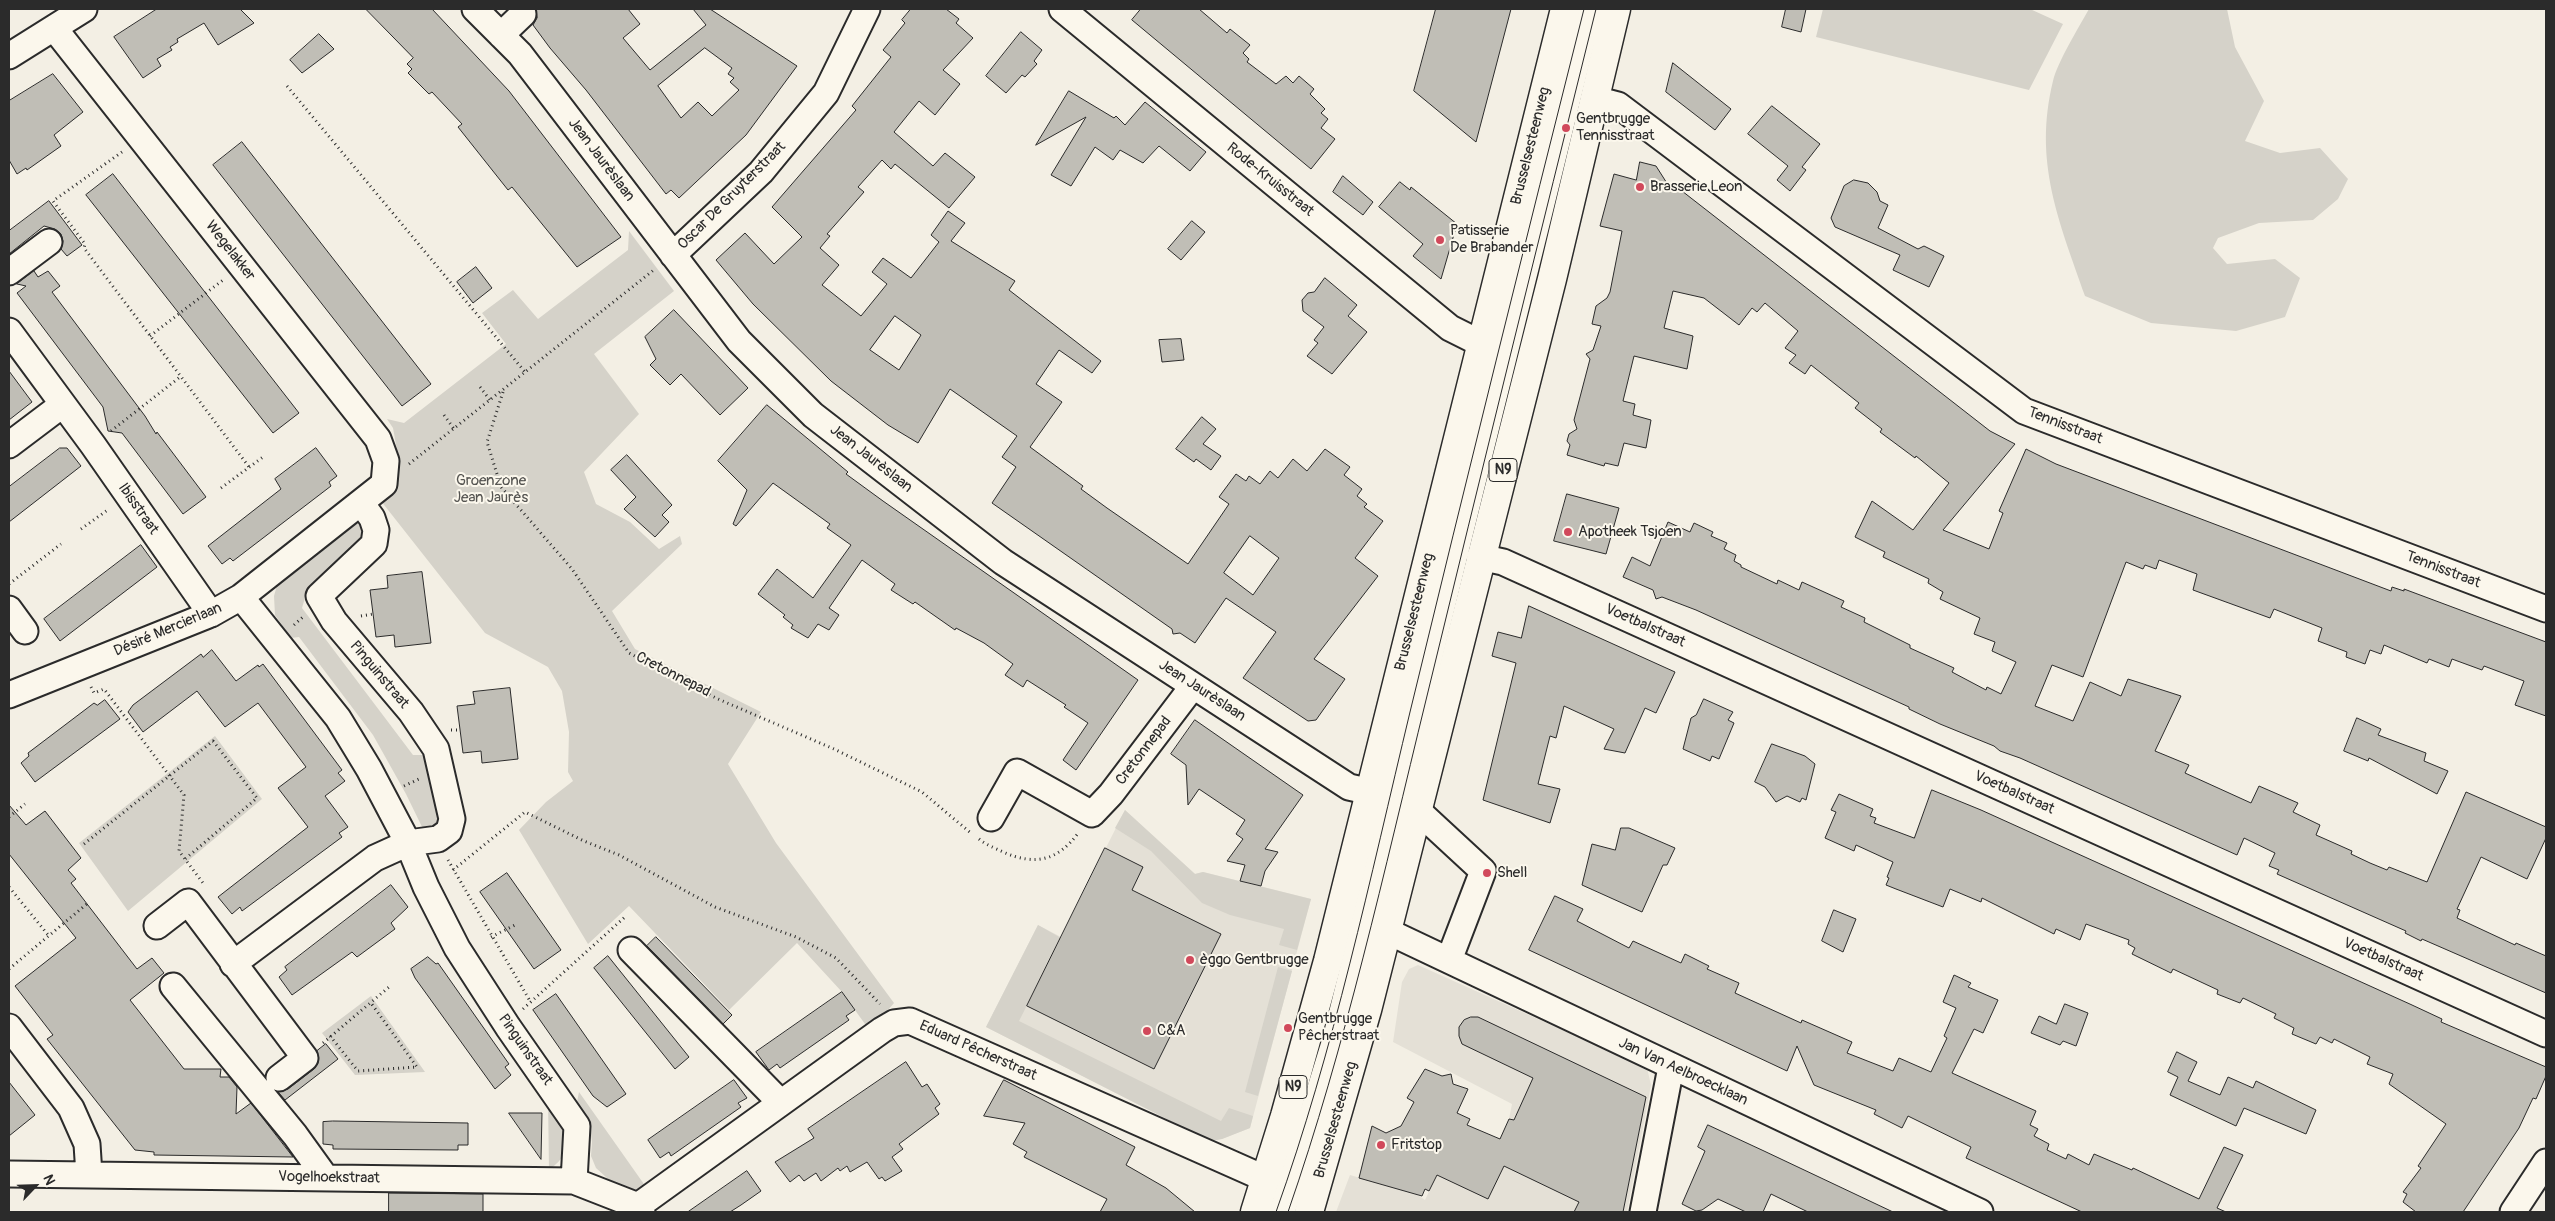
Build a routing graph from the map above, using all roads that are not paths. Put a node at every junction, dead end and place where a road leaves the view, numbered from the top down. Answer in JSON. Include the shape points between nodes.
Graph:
{"nodes":[{"id":1,"x":84,"y":9,"type":"edge"},
{"id":2,"x":475,"y":9,"type":"edge"},
{"id":3,"x":867,"y":9,"type":"edge"},
{"id":4,"x":1062,"y":9,"type":"edge"},
{"id":5,"x":1565,"y":9,"type":"edge"},
{"id":6,"x":1590,"y":9,"type":"edge"},
{"id":7,"x":1616,"y":9,"type":"edge"},
{"id":8,"x":523,"y":14,"type":"dead end"},
{"id":9,"x":54,"y":28,"type":"junction"},
{"id":10,"x":501,"y":34,"type":"junction"},
{"id":11,"x":9,"y":56,"type":"edge"},
{"id":12,"x":1595,"y":99,"type":"junction"},
{"id":13,"x":49,"y":242,"type":"dead end"},
{"id":14,"x":673,"y":255,"type":"junction"},
{"id":15,"x":9,"y":272,"type":"edge"},
{"id":16,"x":9,"y":331,"type":"edge"},
{"id":17,"x":1482,"y":344,"type":"junction"},
{"id":18,"x":62,"y":405,"type":"junction"},
{"id":19,"x":9,"y":445,"type":"edge"},
{"id":20,"x":384,"y":484,"type":"joint"},
{"id":21,"x":361,"y":503,"type":"junction"},
{"id":22,"x":1480,"y":557,"type":"junction"},
{"id":23,"x":241,"y":597,"type":"junction"},
{"id":24,"x":9,"y":609,"type":"edge"},
{"id":25,"x":2546,"y":609,"type":"edge"},
{"id":26,"x":211,"y":614,"type":"junction"},
{"id":27,"x":25,"y":631,"type":"dead end"},
{"id":28,"x":1193,"y":686,"type":"junction"},
{"id":29,"x":9,"y":695,"type":"edge"},
{"id":30,"x":1371,"y":792,"type":"junction"},
{"id":31,"x":1417,"y":810,"type":"junction"},
{"id":32,"x":991,"y":818,"type":"dead end"},
{"id":33,"x":408,"y":843,"type":"junction"},
{"id":34,"x":1341,"y":910,"type":"junction"},
{"id":35,"x":157,"y":926,"type":"dead end"},
{"id":36,"x":1376,"y":926,"type":"junction"},
{"id":37,"x":631,"y":950,"type":"dead end"},
{"id":38,"x":1449,"y":960,"type":"junction"},
{"id":39,"x":233,"y":964,"type":"junction"},
{"id":40,"x":173,"y":986,"type":"dead end"},
{"id":41,"x":9,"y":1027,"type":"edge"},
{"id":42,"x":2546,"y":1034,"type":"edge"},
{"id":43,"x":1672,"y":1068,"type":"junction"},
{"id":44,"x":279,"y":1078,"type":"dead end"},
{"id":45,"x":781,"y":1103,"type":"junction"},
{"id":46,"x":2546,"y":1162,"type":"edge"},
{"id":47,"x":9,"y":1174,"type":"edge"},
{"id":48,"x":89,"y":1175,"type":"junction"},
{"id":49,"x":326,"y":1178,"type":"junction"},
{"id":50,"x":1266,"y":1179,"type":"junction"},
{"id":51,"x":574,"y":1181,"type":"junction"},
{"id":52,"x":640,"y":1209,"type":"edge"},
{"id":53,"x":1255,"y":1212,"type":"edge"},
{"id":54,"x":1282,"y":1212,"type":"edge"},
{"id":55,"x":1309,"y":1212,"type":"edge"},
{"id":56,"x":1643,"y":1212,"type":"edge"},
{"id":57,"x":1980,"y":1212,"type":"edge"},
{"id":58,"x":2513,"y":1212,"type":"edge"}],
"edges":[{"from":1,"to":9,"type":"street"},
{"from":2,"to":10,"type":"street","name":"Jean Jaurèslaan"},
{"from":3,"to":14,"type":"street","name":"Oscar De Gruyterstraat","via":[[826,93],[761,172]]},
{"from":4,"to":17,"type":"street","name":"Rode-Kruisstraat","via":[[1450,328]]},
{"from":5,"to":17,"type":"main road","name":"Brusselsesteenweg","number":"N9"},
{"from":6,"to":36,"type":"street"},
{"from":7,"to":12,"type":"main road","name":"Brusselsesteenweg","number":"N9"},
{"from":8,"to":10,"type":"street"},
{"from":9,"to":11,"type":"street"},
{"from":9,"to":20,"type":"street","name":"Wegelakker","via":[[378,439],[386,461]]},
{"from":10,"to":14,"type":"street","name":"Jean Jaurèslaan","via":[[520,54]]},
{"from":12,"to":22,"type":"main road","name":"Brusselsesteenweg","number":"N9"},
{"from":12,"to":25,"type":"street","name":"Tennisstraat","via":[[1618,105],[2024,410]]},
{"from":13,"to":15,"type":"street"},
{"from":14,"to":28,"type":"street","name":"Jean Jaurèslaan","via":[[738,341],[813,415],[1003,562]]},
{"from":16,"to":18,"type":"street","name":"Ibisstraat"},
{"from":17,"to":30,"type":"main road","name":"Brusselsesteenweg","number":"N9"},
{"from":18,"to":19,"type":"street"},
{"from":18,"to":26,"type":"street","name":"Ibisstraat"},
{"from":20,"to":21,"type":"street","name":"Désiré Mercierlaan"},
{"from":21,"to":23,"type":"street","name":"Désiré Mercierlaan"},
{"from":21,"to":33,"type":"street","name":"Pinguinstraat","via":[[376,530],[374,544],[318,596],[334,621],[426,732],[436,749],[452,819],[449,831],[438,839]]},
{"from":22,"to":31,"type":"main road","name":"Brusselsesteenweg","number":"N9"},
{"from":22,"to":42,"type":"street","name":"Voetbalstraat","via":[[1503,562]]},
{"from":23,"to":26,"type":"street","name":"Désiré Mercierlaan"},
{"from":23,"to":33,"type":"street","name":"Pinguinstraat","via":[[338,718]]},
{"from":24,"to":27,"type":"street"},
{"from":26,"to":29,"type":"street","name":"Désiré Mercierlaan"},
{"from":28,"to":30,"type":"street","name":"Jean Jaurèslaan","via":[[1349,787]]},
{"from":28,"to":32,"type":"street","name":"Cretonnepad","via":[[1111,794],[1092,814],[1017,772]]},
{"from":30,"to":34,"type":"main road","name":"Brusselsesteenweg","number":"N9"},
{"from":31,"to":36,"type":"main road","name":"Brusselsesteenweg","number":"N9"},
{"from":31,"to":38,"type":"street","via":[[1483,871]]},
{"from":33,"to":39,"type":"street","via":[[375,858]]},
{"from":33,"to":51,"type":"street","name":"Pinguinstraat","via":[[457,948],[578,1126]]},
{"from":34,"to":36,"type":"street","name":"Jan Van Aelbroecklaan"},
{"from":34,"to":50,"type":"main road","name":"Brusselsesteenweg","number":"N9"},
{"from":35,"to":39,"type":"street","via":[[188,902]]},
{"from":36,"to":38,"type":"street","name":"Jan Van Aelbroecklaan"},
{"from":36,"to":54,"type":"street"},
{"from":36,"to":55,"type":"main road","name":"Brusselsesteenweg","number":"N9","via":[[1334,1132]]},
{"from":37,"to":45,"type":"street"},
{"from":38,"to":43,"type":"street","name":"Jan Van Aelbroecklaan"},
{"from":39,"to":44,"type":"street","via":[[305,1058]]},
{"from":40,"to":49,"type":"street"},
{"from":41,"to":48,"type":"street","via":[[71,1108],[87,1144]]},
{"from":43,"to":56,"type":"street"},
{"from":43,"to":57,"type":"street","name":"Jan Van Aelbroecklaan"},
{"from":45,"to":50,"type":"street","name":"Eduard Pêcherstraat","via":[[894,1023],[910,1021]]},
{"from":45,"to":52,"type":"street"},
{"from":46,"to":58,"type":"street"},
{"from":47,"to":48,"type":"street","name":"Vogelhoekstraat"},
{"from":48,"to":49,"type":"street","name":"Vogelhoekstraat"},
{"from":49,"to":51,"type":"street","name":"Vogelhoekstraat"},
{"from":50,"to":53,"type":"main road","name":"Brusselsesteenweg","number":"N9"},
{"from":51,"to":52,"type":"street","name":"Vogelhoekstraat"}]}
